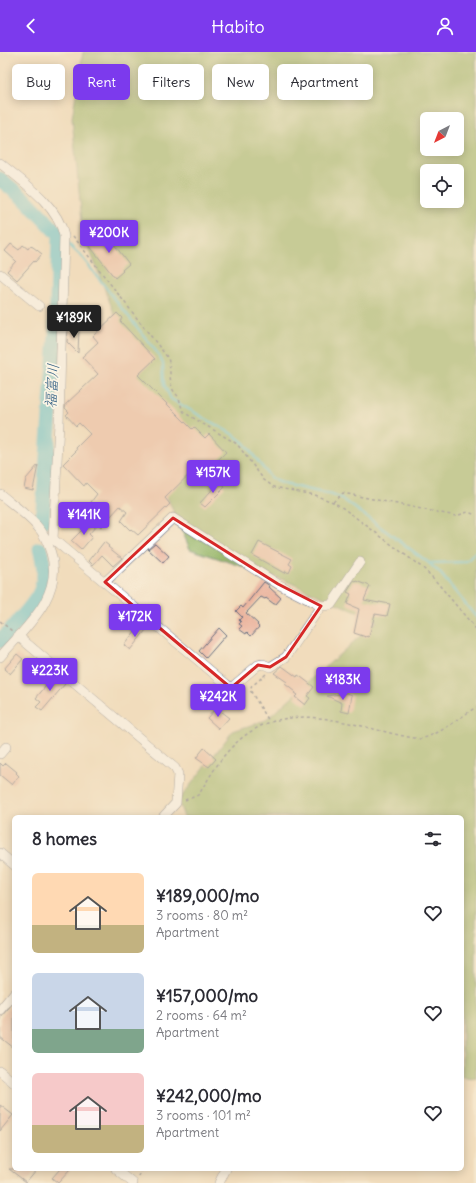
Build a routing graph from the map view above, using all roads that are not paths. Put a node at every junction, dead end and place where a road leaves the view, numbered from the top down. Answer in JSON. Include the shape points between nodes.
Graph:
{"nodes":[{"id":1,"x":0,"y":163,"type":"edge"},
{"id":2,"x":0,"y":274,"type":"edge"},
{"id":3,"x":39,"y":306,"type":"dead end"},
{"id":4,"x":0,"y":494,"type":"edge"},
{"id":5,"x":50,"y":540,"type":"junction"},
{"id":6,"x":360,"y":562,"type":"dead end"},
{"id":7,"x":105,"y":582,"type":"junction"},
{"id":8,"x":321,"y":606,"type":"junction"},
{"id":9,"x":16,"y":634,"type":"junction"},
{"id":10,"x":0,"y":657,"type":"edge"},
{"id":11,"x":165,"y":815,"type":"edge"},
{"id":12,"x":0,"y":854,"type":"edge"},
{"id":13,"x":12,"y":863,"type":"edge"},
{"id":14,"x":12,"y":995,"type":"edge"},
{"id":15,"x":0,"y":1010,"type":"edge"},
{"id":16,"x":0,"y":1071,"type":"edge"},
{"id":17,"x":12,"y":1081,"type":"edge"},
{"id":18,"x":118,"y":1171,"type":"edge"},
{"id":19,"x":225,"y":1171,"type":"edge"},
{"id":20,"x":133,"y":1183,"type":"edge"},
{"id":21,"x":219,"y":1183,"type":"edge"}],
"edges":[{"from":1,"to":5,"type":"street","via":[[38,195],[55,215],[64,237],[59,415]]},
{"from":2,"to":3,"type":"street"},
{"from":4,"to":5,"type":"street","via":[[38,526]]},
{"from":5,"to":7,"type":"street"},
{"from":5,"to":9,"type":"street","via":[[53,581],[49,595],[40,610]]},
{"from":6,"to":8,"type":"street","via":[[331,605]]},
{"from":7,"to":8,"type":"street","via":[[173,518],[278,584]]},
{"from":7,"to":8,"type":"street","via":[[231,688],[258,665],[270,667],[286,657]]},
{"from":9,"to":10,"type":"street"},
{"from":9,"to":11,"type":"street","via":[[175,768],[178,774],[176,803]]},
{"from":12,"to":13,"type":"street"},
{"from":14,"to":15,"type":"street"},
{"from":16,"to":17,"type":"street"},
{"from":18,"to":20,"type":"street"},
{"from":19,"to":21,"type":"street"}]}
